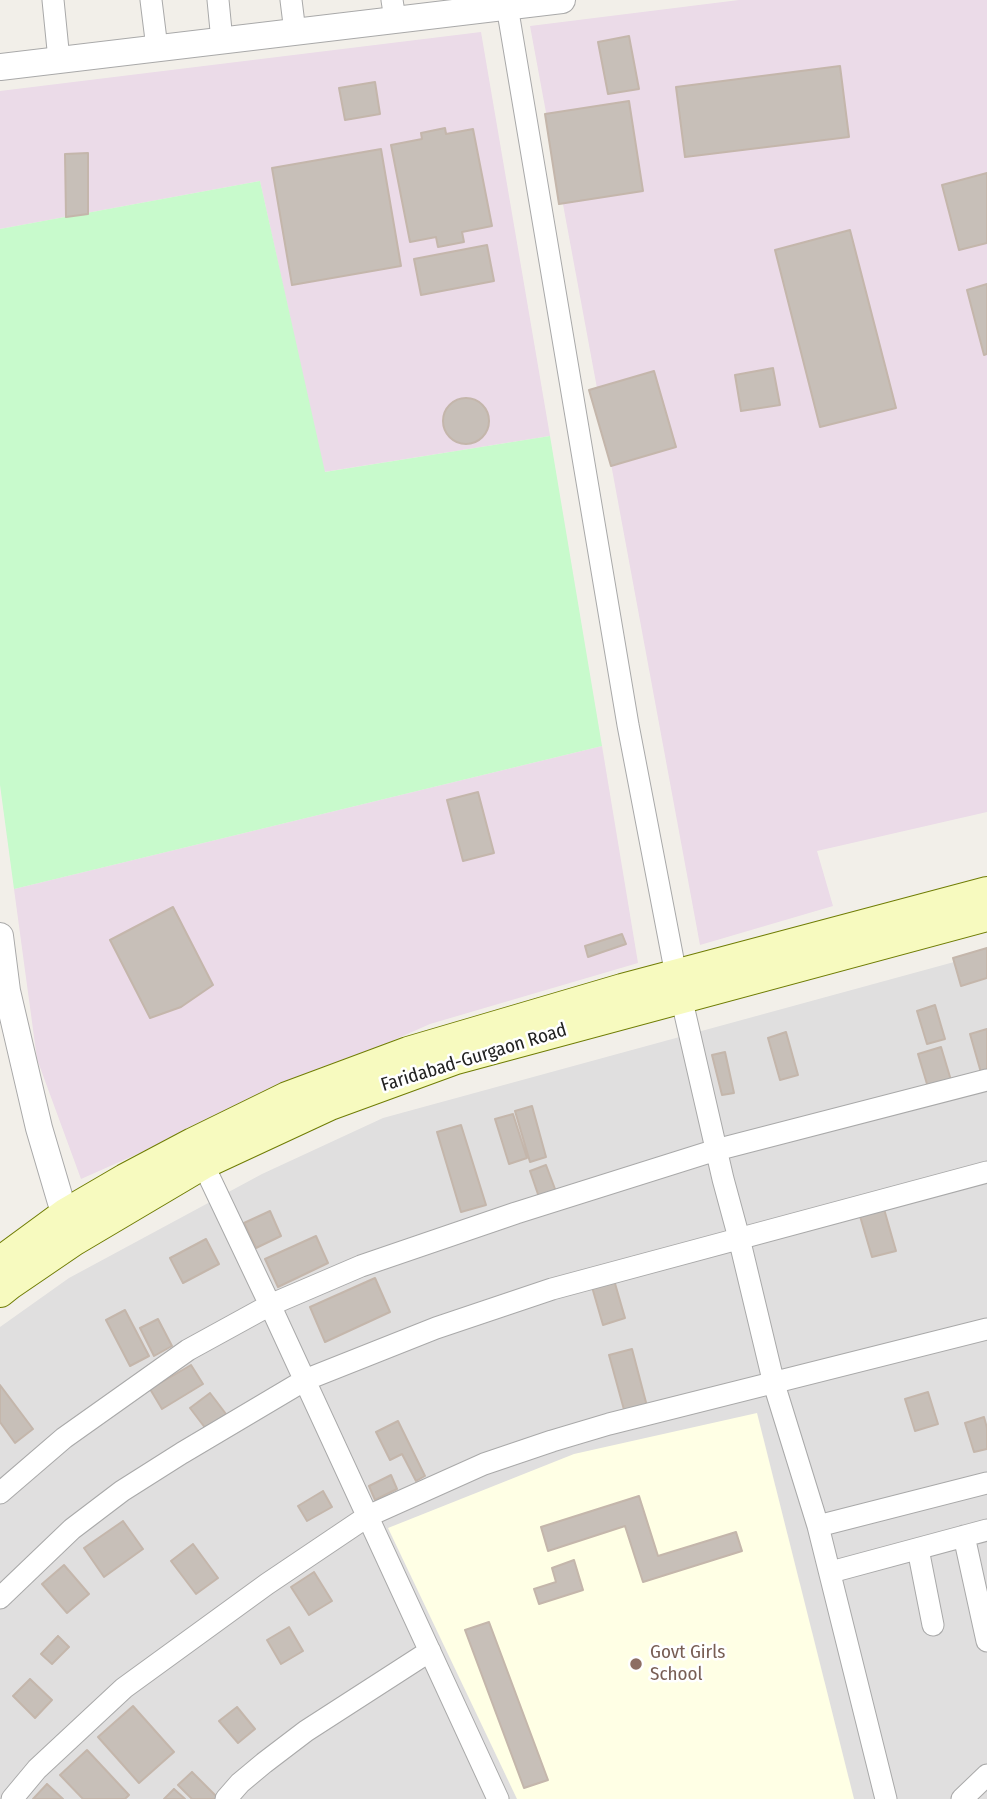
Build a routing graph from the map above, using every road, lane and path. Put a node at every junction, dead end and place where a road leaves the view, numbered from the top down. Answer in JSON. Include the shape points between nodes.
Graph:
{"nodes":[{"id":1,"x":52,"y":0,"type":"edge"},
{"id":2,"x":151,"y":0,"type":"edge"},
{"id":3,"x":218,"y":0,"type":"edge"},
{"id":4,"x":291,"y":0,"type":"edge"},
{"id":5,"x":562,"y":0,"type":"edge"},
{"id":6,"x":506,"y":3,"type":"edge"},
{"id":7,"x":393,"y":9,"type":"edge"},
{"id":8,"x":295,"y":32,"type":"junction"},
{"id":9,"x":222,"y":41,"type":"junction"},
{"id":10,"x":157,"y":48,"type":"junction"},
{"id":11,"x":59,"y":60,"type":"junction"},
{"id":12,"x":0,"y":66,"type":"edge"},
{"id":13,"x":987,"y":892,"type":"edge"},
{"id":14,"x":987,"y":916,"type":"edge"},
{"id":15,"x":0,"y":936,"type":"edge"},
{"id":16,"x":679,"y":986,"type":"junction"},
{"id":17,"x":987,"y":1080,"type":"edge"},
{"id":18,"x":716,"y":1150,"type":"junction"},
{"id":19,"x":203,"y":1164,"type":"junction"},
{"id":20,"x":987,"y":1172,"type":"edge"},
{"id":21,"x":69,"y":1227,"type":"junction"},
{"id":22,"x":739,"y":1238,"type":"junction"},
{"id":23,"x":0,"y":1262,"type":"edge"},
{"id":24,"x":0,"y":1292,"type":"edge"},
{"id":25,"x":271,"y":1305,"type":"junction"},
{"id":26,"x":987,"y":1329,"type":"edge"},
{"id":27,"x":305,"y":1380,"type":"junction"},
{"id":28,"x":774,"y":1384,"type":"junction"},
{"id":29,"x":987,"y":1483,"type":"edge"},
{"id":30,"x":0,"y":1493,"type":"edge"},
{"id":31,"x":368,"y":1516,"type":"junction"},
{"id":32,"x":818,"y":1526,"type":"junction"},
{"id":33,"x":987,"y":1530,"type":"edge"},
{"id":34,"x":964,"y":1536,"type":"junction"},
{"id":35,"x":918,"y":1549,"type":"junction"},
{"id":36,"x":831,"y":1573,"type":"junction"},
{"id":37,"x":0,"y":1598,"type":"edge"},
{"id":38,"x":933,"y":1625,"type":"dead end"},
{"id":39,"x":987,"y":1641,"type":"edge"},
{"id":40,"x":430,"y":1651,"type":"junction"},
{"id":41,"x":987,"y":1775,"type":"edge"},
{"id":42,"x":12,"y":1799,"type":"edge"},
{"id":43,"x":226,"y":1799,"type":"edge"},
{"id":44,"x":498,"y":1799,"type":"edge"},
{"id":45,"x":887,"y":1799,"type":"edge"},
{"id":46,"x":962,"y":1799,"type":"edge"}],
"edges":[{"from":1,"to":11,"type":"street"},
{"from":2,"to":10,"type":"street"},
{"from":3,"to":9,"type":"street"},
{"from":4,"to":8,"type":"street"},
{"from":5,"to":6,"type":"street"},
{"from":6,"to":7,"type":"street"},
{"from":6,"to":16,"type":"street","via":[[628,725]]},
{"from":7,"to":8,"type":"street"},
{"from":8,"to":9,"type":"street"},
{"from":9,"to":10,"type":"street"},
{"from":10,"to":11,"type":"street"},
{"from":11,"to":12,"type":"street"},
{"from":13,"to":16,"type":"main road","name":"Faridabad-Gurgaon Road"},
{"from":14,"to":16,"type":"main road","name":"Faridabad-Gurgaon Road"},
{"from":15,"to":21,"type":"street","via":[[18,1041]]},
{"from":16,"to":18,"type":"street"},
{"from":16,"to":19,"type":"main road","name":"Faridabad-Gurgaon Road","via":[[330,1105]]},
{"from":16,"to":21,"type":"main road","name":"Faridabad-Gurgaon Road","via":[[611,992],[408,1052],[287,1097],[125,1179]]},
{"from":17,"to":18,"type":"street"},
{"from":18,"to":22,"type":"street"},
{"from":18,"to":25,"type":"street","via":[[401,1252]]},
{"from":19,"to":21,"type":"main road","name":"Faridabad-Gurgaon Road"},
{"from":19,"to":25,"type":"street"},
{"from":20,"to":22,"type":"street"},
{"from":21,"to":23,"type":"main road","name":"Faridabad-Gurgaon Road"},
{"from":21,"to":24,"type":"main road","name":"Faridabad-Gurgaon Road"},
{"from":22,"to":27,"type":"street","via":[[503,1304]]},
{"from":22,"to":28,"type":"street"},
{"from":25,"to":27,"type":"street"},
{"from":25,"to":30,"type":"street","via":[[166,1364],[64,1438]]},
{"from":26,"to":28,"type":"street"},
{"from":27,"to":31,"type":"street"},
{"from":27,"to":37,"type":"street","via":[[122,1491],[72,1529]]},
{"from":28,"to":31,"type":"street","via":[[552,1441],[484,1464]]},
{"from":28,"to":32,"type":"street"},
{"from":29,"to":32,"type":"street"},
{"from":31,"to":40,"type":"street"},
{"from":31,"to":42,"type":"street","via":[[124,1688],[37,1769]]},
{"from":32,"to":36,"type":"street"},
{"from":33,"to":34,"type":"street"},
{"from":34,"to":35,"type":"street"},
{"from":34,"to":39,"type":"street"},
{"from":35,"to":36,"type":"street"},
{"from":35,"to":38,"type":"street"},
{"from":36,"to":45,"type":"street"},
{"from":40,"to":43,"type":"street","via":[[306,1731]]},
{"from":40,"to":44,"type":"street"},
{"from":41,"to":46,"type":"street"}]}
